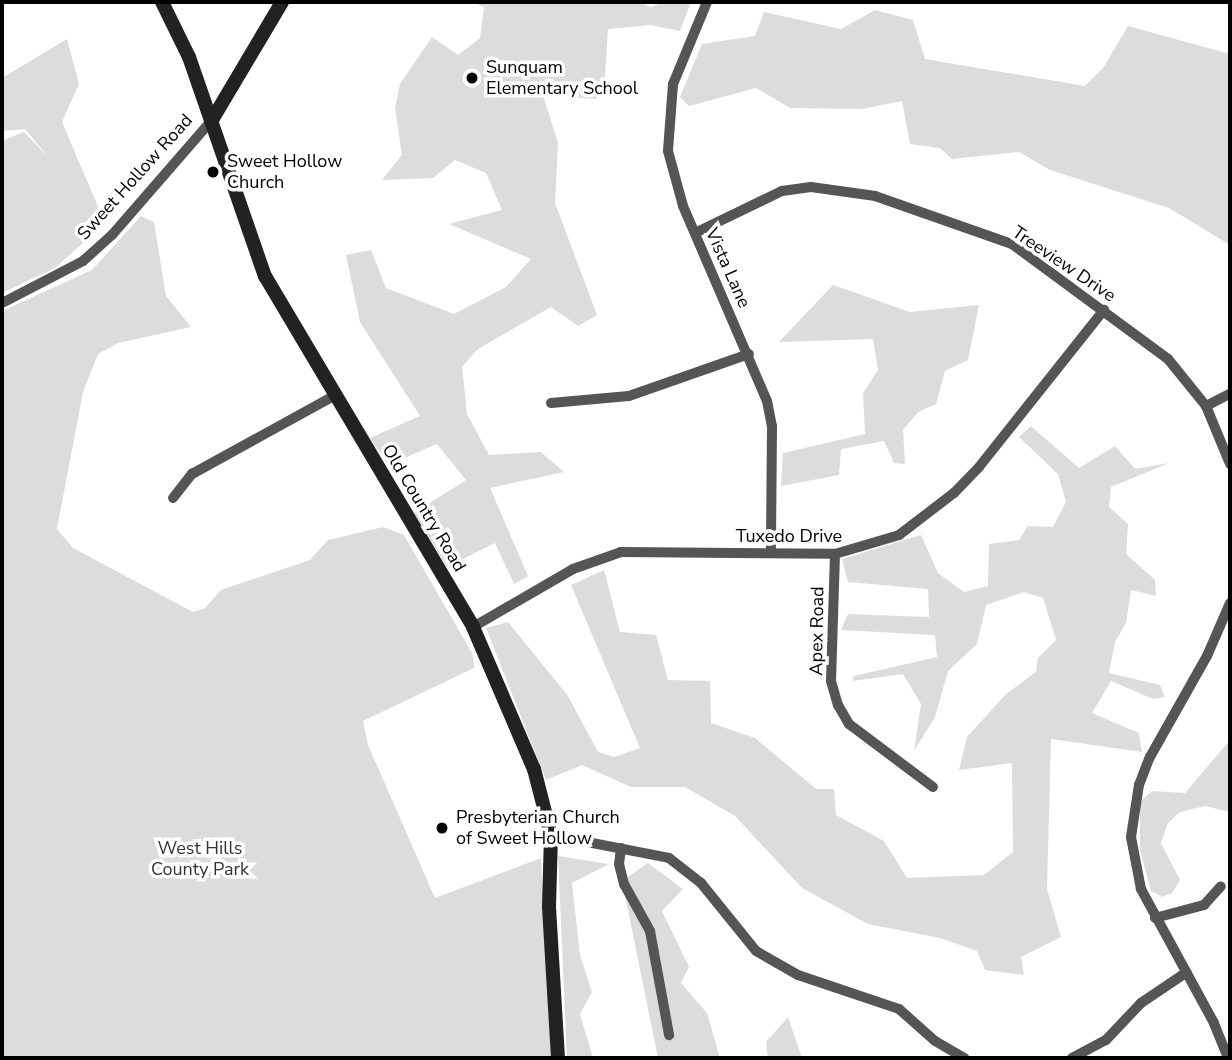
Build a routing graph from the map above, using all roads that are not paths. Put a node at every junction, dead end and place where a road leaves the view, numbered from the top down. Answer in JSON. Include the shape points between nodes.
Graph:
{"nodes":[{"id":1,"x":162,"y":2,"type":"edge"},
{"id":2,"x":282,"y":2,"type":"edge"},
{"id":3,"x":707,"y":2,"type":"edge"},
{"id":4,"x":212,"y":120,"type":"junction"},
{"id":5,"x":695,"y":233,"type":"junction"},
{"id":6,"x":2,"y":303,"type":"edge"},
{"id":7,"x":1104,"y":310,"type":"junction"},
{"id":8,"x":749,"y":354,"type":"junction"},
{"id":9,"x":1230,"y":394,"type":"edge"},
{"id":10,"x":334,"y":396,"type":"junction"},
{"id":11,"x":551,"y":403,"type":"dead end"},
{"id":12,"x":1206,"y":406,"type":"junction"},
{"id":13,"x":1230,"y":464,"type":"edge"},
{"id":14,"x":173,"y":498,"type":"dead end"},
{"id":15,"x":771,"y":551,"type":"junction"},
{"id":16,"x":835,"y":554,"type":"junction"},
{"id":17,"x":1230,"y":603,"type":"edge"},
{"id":18,"x":473,"y":628,"type":"junction"},
{"id":19,"x":933,"y":787,"type":"dead end"},
{"id":20,"x":551,"y":835,"type":"junction"},
{"id":21,"x":621,"y":848,"type":"junction"},
{"id":22,"x":1221,"y":887,"type":"dead end"},
{"id":23,"x":1155,"y":918,"type":"junction"},
{"id":24,"x":1187,"y":972,"type":"junction"},
{"id":25,"x":669,"y":1035,"type":"dead end"},
{"id":26,"x":558,"y":1058,"type":"edge"},
{"id":27,"x":965,"y":1058,"type":"edge"},
{"id":28,"x":1072,"y":1058,"type":"edge"},
{"id":29,"x":1228,"y":1058,"type":"edge"}],
"edges":[{"from":1,"to":4,"type":"main road","name":"Old Country Road"},
{"from":2,"to":4,"type":"main road","name":"Sweet Hollow Road"},
{"from":3,"to":5,"type":"street","name":"Vista Lane","via":[[680,56],[668,120],[673,180]]},
{"from":4,"to":6,"type":"street","name":"Sweet Hollow Road","via":[[112,235],[83,261]]},
{"from":4,"to":10,"type":"main road","name":"Old Country Road","via":[[265,276]]},
{"from":5,"to":7,"type":"street","name":"Treeview Drive","via":[[782,191],[838,188],[875,196],[1012,244]]},
{"from":5,"to":8,"type":"street","name":"Vista Lane"},
{"from":7,"to":12,"type":"street","name":"Treeview Drive","via":[[1168,359]]},
{"from":7,"to":16,"type":"street","name":"Tuxedo Drive","via":[[954,493],[898,534]]},
{"from":8,"to":11,"type":"street","via":[[629,396]]},
{"from":8,"to":15,"type":"street","name":"Vista Lane","via":[[772,426]]},
{"from":9,"to":12,"type":"street"},
{"from":10,"to":14,"type":"street","via":[[192,474]]},
{"from":10,"to":18,"type":"main road","name":"Old Country Road"},
{"from":12,"to":13,"type":"street","name":"Treeview Drive"},
{"from":15,"to":16,"type":"street","name":"Tuxedo Drive"},
{"from":15,"to":18,"type":"street","name":"Tuxedo Drive","via":[[621,552],[573,569]]},
{"from":16,"to":19,"type":"street","name":"Apex Road","via":[[831,681],[838,705],[849,724]]},
{"from":17,"to":23,"type":"street","via":[[1139,785],[1133,850],[1141,889]]},
{"from":18,"to":20,"type":"main road","name":"Old Country Road","via":[[537,776]]},
{"from":20,"to":21,"type":"street"},
{"from":20,"to":26,"type":"main road","name":"Old Country Road","via":[[549,907]]},
{"from":21,"to":25,"type":"street","via":[[624,884],[650,931]]},
{"from":21,"to":27,"type":"street","via":[[669,858],[691,872],[736,931],[774,962],[900,1009],[935,1041]]},
{"from":22,"to":23,"type":"street","via":[[1204,905]]},
{"from":23,"to":24,"type":"street"},
{"from":24,"to":28,"type":"street","via":[[1141,1003],[1106,1040]]},
{"from":24,"to":29,"type":"street"}]}
